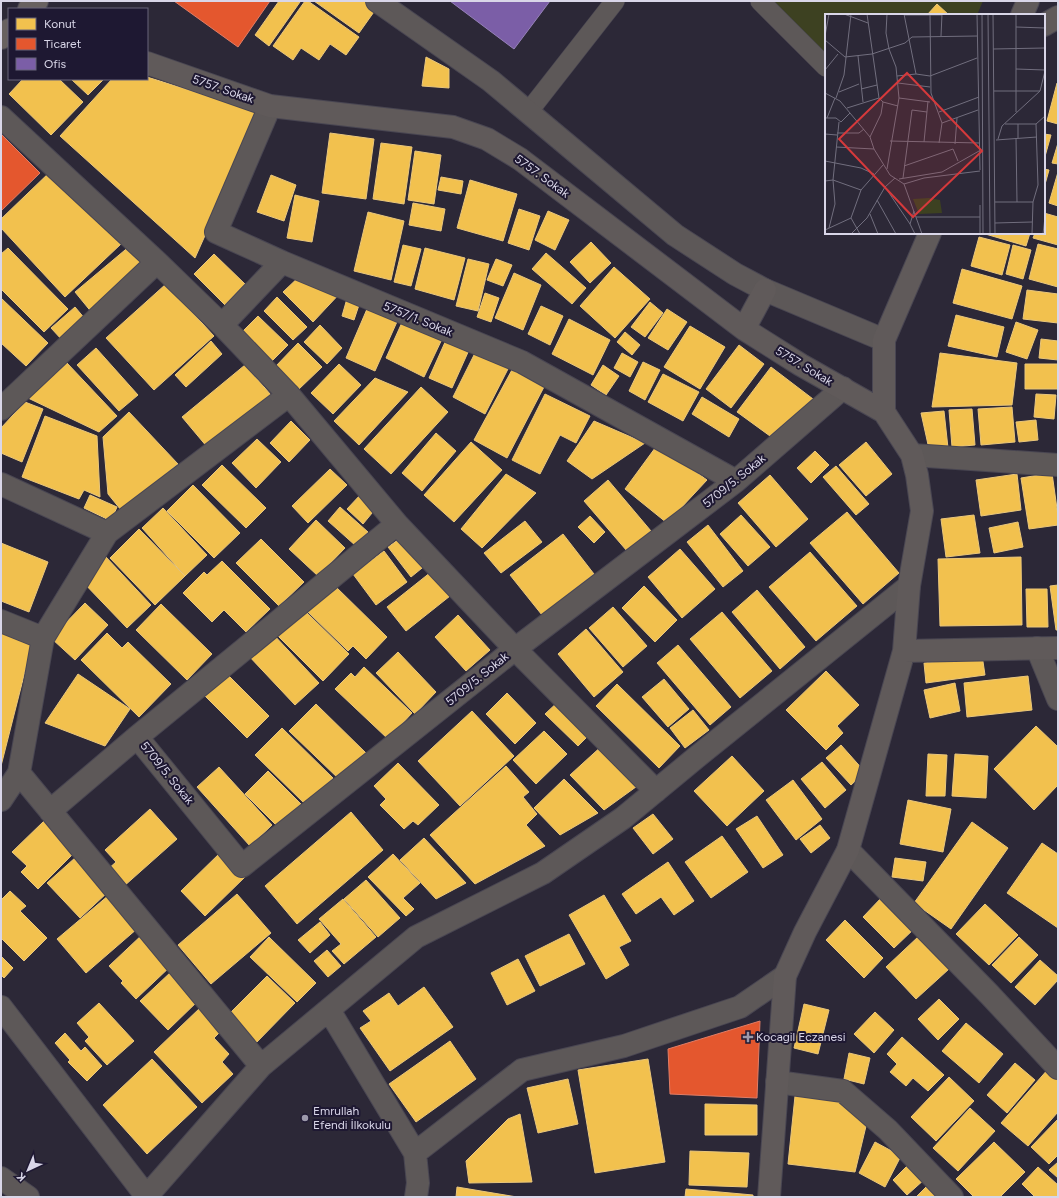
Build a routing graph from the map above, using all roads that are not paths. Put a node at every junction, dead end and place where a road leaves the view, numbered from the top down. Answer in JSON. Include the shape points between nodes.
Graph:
{"nodes":[{"id":1,"x":377,"y":1,"type":"edge"},
{"id":2,"x":615,"y":1,"type":"edge"},
{"id":3,"x":760,"y":1,"type":"edge"},
{"id":4,"x":1028,"y":1,"type":"edge"},
{"id":5,"x":1022,"y":14,"type":"edge"},
{"id":6,"x":1058,"y":17,"type":"edge"},
{"id":7,"x":1045,"y":24,"type":"edge"},
{"id":8,"x":148,"y":63,"type":"edge"},
{"id":9,"x":825,"y":66,"type":"edge"},
{"id":10,"x":270,"y":106,"type":"junction"},
{"id":11,"x":529,"y":111,"type":"junction"},
{"id":12,"x":1,"y":117,"type":"edge"},
{"id":13,"x":930,"y":234,"type":"edge"},
{"id":14,"x":158,"y":262,"type":"junction"},
{"id":15,"x":282,"y":262,"type":"junction"},
{"id":16,"x":764,"y":290,"type":"junction"},
{"id":17,"x":222,"y":325,"type":"junction"},
{"id":18,"x":744,"y":329,"type":"junction"},
{"id":19,"x":884,"y":340,"type":"junction"},
{"id":20,"x":843,"y":388,"type":"junction"},
{"id":21,"x":289,"y":394,"type":"junction"},
{"id":22,"x":1,"y":409,"type":"edge"},
{"id":23,"x":884,"y":412,"type":"junction"},
{"id":24,"x":912,"y":455,"type":"junction"},
{"id":25,"x":1058,"y":463,"type":"edge"},
{"id":26,"x":736,"y":481,"type":"junction"},
{"id":27,"x":1,"y":484,"type":"edge"},
{"id":28,"x":397,"y":524,"type":"junction"},
{"id":29,"x":107,"y":533,"type":"junction"},
{"id":30,"x":909,"y":586,"type":"junction"},
{"id":31,"x":1,"y":621,"type":"edge"},
{"id":32,"x":43,"y":638,"type":"junction"},
{"id":33,"x":1048,"y":648,"type":"edge"},
{"id":34,"x":515,"y":649,"type":"junction"},
{"id":35,"x":904,"y":651,"type":"junction"},
{"id":36,"x":1058,"y":699,"type":"edge"},
{"id":37,"x":137,"y":737,"type":"junction"},
{"id":38,"x":19,"y":773,"type":"junction"},
{"id":39,"x":656,"y":791,"type":"junction"},
{"id":40,"x":1,"y":800,"type":"edge"},
{"id":41,"x":50,"y":811,"type":"junction"},
{"id":42,"x":848,"y":850,"type":"junction"},
{"id":43,"x":785,"y":976,"type":"junction"},
{"id":44,"x":1,"y":1007,"type":"edge"},
{"id":45,"x":329,"y":1010,"type":"junction"},
{"id":46,"x":261,"y":1066,"type":"junction"},
{"id":47,"x":1058,"y":1068,"type":"edge"},
{"id":48,"x":777,"y":1082,"type":"junction"},
{"id":49,"x":415,"y":1153,"type":"junction"},
{"id":50,"x":1,"y":1178,"type":"edge"},
{"id":51,"x":28,"y":1197,"type":"edge"},
{"id":52,"x":147,"y":1197,"type":"edge"},
{"id":53,"x":416,"y":1197,"type":"edge"},
{"id":54,"x":769,"y":1197,"type":"edge"},
{"id":55,"x":952,"y":1197,"type":"edge"}],
"edges":[{"from":1,"to":11,"type":"street","via":[[491,81]]},
{"from":2,"to":11,"type":"lane"},
{"from":3,"to":9,"type":"lane"},
{"from":4,"to":5,"type":"main road"},
{"from":6,"to":7,"type":"main road"},
{"from":8,"to":10,"type":"main road","name":"5757. Sokak"},
{"from":10,"to":15,"type":"street","name":"5757/1. Sokak","via":[[216,232]]},
{"from":10,"to":18,"type":"main road","name":"5757. Sokak","via":[[453,127],[486,139],[520,159]]},
{"from":11,"to":16,"type":"street","via":[[674,234]]},
{"from":12,"to":14,"type":"street"},
{"from":13,"to":19,"type":"main road"},
{"from":14,"to":17,"type":"street"},
{"from":14,"to":22,"type":"street"},
{"from":15,"to":17,"type":"street"},
{"from":15,"to":26,"type":"street","name":"5757/1. Sokak","via":[[522,362]]},
{"from":16,"to":18,"type":"main road"},
{"from":16,"to":19,"type":"street"},
{"from":17,"to":21,"type":"street"},
{"from":18,"to":20,"type":"main road","name":"5757. Sokak"},
{"from":19,"to":23,"type":"main road"},
{"from":20,"to":23,"type":"main road","name":"5757. Sokak"},
{"from":20,"to":26,"type":"street","name":"5709/5. Sokak"},
{"from":21,"to":28,"type":"street"},
{"from":21,"to":29,"type":"street"},
{"from":23,"to":24,"type":"main road"},
{"from":24,"to":25,"type":"street"},
{"from":24,"to":30,"type":"main road","via":[[922,511]]},
{"from":26,"to":34,"type":"street","name":"5709/5. Sokak"},
{"from":27,"to":29,"type":"street"},
{"from":28,"to":34,"type":"street"},
{"from":28,"to":37,"type":"street"},
{"from":29,"to":32,"type":"street"},
{"from":30,"to":35,"type":"main road"},
{"from":30,"to":39,"type":"street"},
{"from":31,"to":32,"type":"street"},
{"from":32,"to":38,"type":"street"},
{"from":33,"to":35,"type":"main road"},
{"from":33,"to":36,"type":"street"},
{"from":34,"to":37,"type":"street","name":"5709/5. Sokak","via":[[242,866]]},
{"from":34,"to":39,"type":"street"},
{"from":35,"to":42,"type":"main road"},
{"from":37,"to":41,"type":"street"},
{"from":38,"to":40,"type":"street"},
{"from":38,"to":41,"type":"street"},
{"from":39,"to":45,"type":"street","via":[[623,818],[543,873],[416,937]]},
{"from":41,"to":46,"type":"street"},
{"from":42,"to":43,"type":"main road"},
{"from":42,"to":47,"type":"street"},
{"from":43,"to":48,"type":"main road"},
{"from":43,"to":49,"type":"street","via":[[740,1007],[624,1046],[522,1070]]},
{"from":44,"to":52,"type":"street"},
{"from":45,"to":46,"type":"street"},
{"from":45,"to":49,"type":"street"},
{"from":46,"to":52,"type":"street"},
{"from":48,"to":54,"type":"main road"},
{"from":48,"to":55,"type":"street","via":[[843,1091],[888,1130]]},
{"from":49,"to":53,"type":"street","via":[[418,1183]]},
{"from":50,"to":51,"type":"street"}]}
